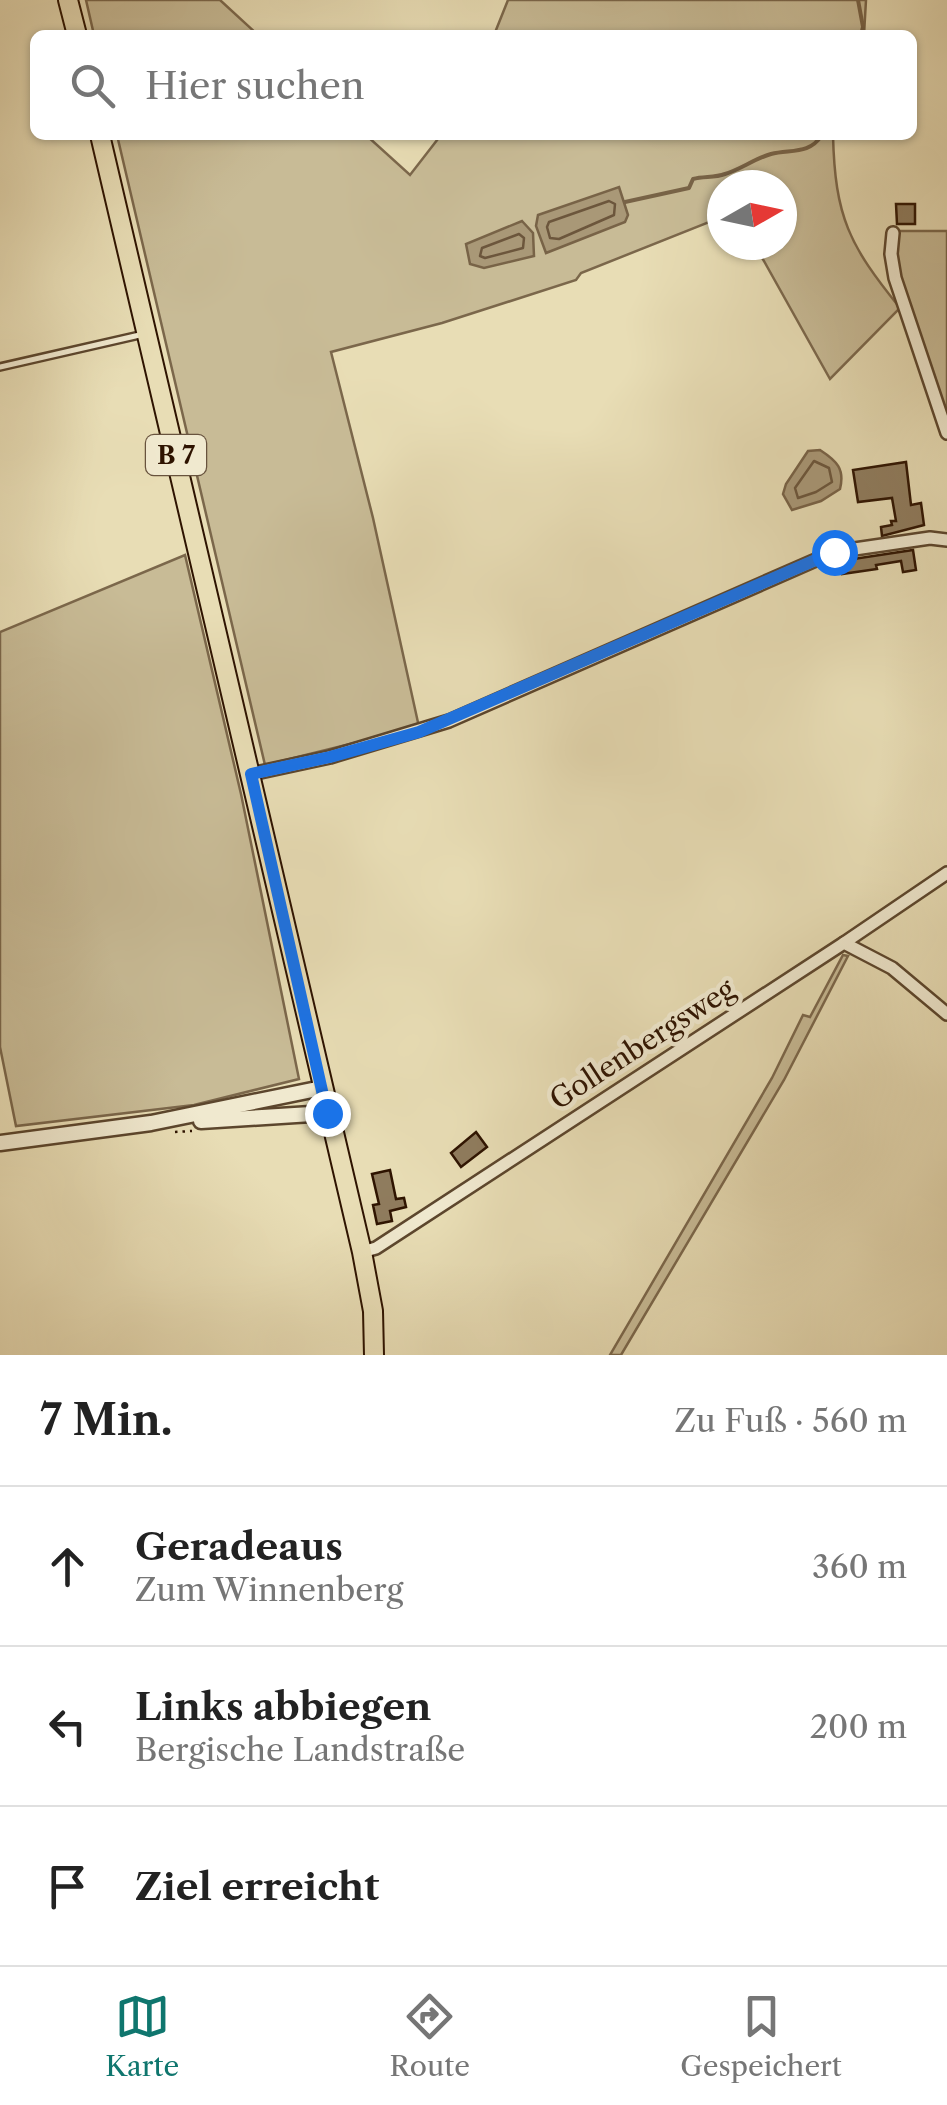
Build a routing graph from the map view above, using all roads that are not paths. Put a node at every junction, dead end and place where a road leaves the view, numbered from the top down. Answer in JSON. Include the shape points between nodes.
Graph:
{"nodes":[{"id":1,"x":68,"y":0,"type":"edge"},
{"id":2,"x":75,"y":30,"type":"edge"},
{"id":3,"x":101,"y":140,"type":"edge"},
{"id":4,"x":893,"y":233,"type":"dead end"},
{"id":5,"x":147,"y":333,"type":"junction"},
{"id":6,"x":0,"y":367,"type":"edge"},
{"id":7,"x":947,"y":433,"type":"edge"},
{"id":8,"x":947,"y":540,"type":"edge"},
{"id":9,"x":251,"y":774,"type":"junction"},
{"id":10,"x":947,"y":873,"type":"edge"},
{"id":11,"x":844,"y":943,"type":"junction"},
{"id":12,"x":947,"y":1014,"type":"edge"},
{"id":13,"x":322,"y":1088,"type":"junction"},
{"id":14,"x":327,"y":1113,"type":"junction"},
{"id":15,"x":150,"y":1124,"type":"junction"},
{"id":16,"x":0,"y":1143,"type":"edge"},
{"id":17,"x":362,"y":1252,"type":"junction"},
{"id":18,"x":374,"y":1355,"type":"edge"}],
"edges":[{"from":1,"to":2,"type":"main road"},
{"from":3,"to":5,"type":"main road","number":"B 7"},
{"from":4,"to":7,"type":"street","via":[[895,278]]},
{"from":5,"to":6,"type":"lane"},
{"from":5,"to":9,"type":"main road","number":"B 7"},
{"from":8,"to":9,"type":"street","via":[[834,552],[419,732]]},
{"from":9,"to":13,"type":"main road","number":"B 7"},
{"from":10,"to":11,"type":"street","name":"Gollenbergsweg"},
{"from":11,"to":12,"type":"street","via":[[892,968]]},
{"from":11,"to":17,"type":"street","name":"Gollenbergsweg"},
{"from":13,"to":14,"type":"main road","number":"B 7"},
{"from":13,"to":15,"type":"street"},
{"from":14,"to":15,"type":"street"},
{"from":14,"to":17,"type":"main road","number":"B 7"},
{"from":15,"to":16,"type":"street"},
{"from":17,"to":18,"type":"main road","number":"B 7","via":[[374,1311]]}]}
